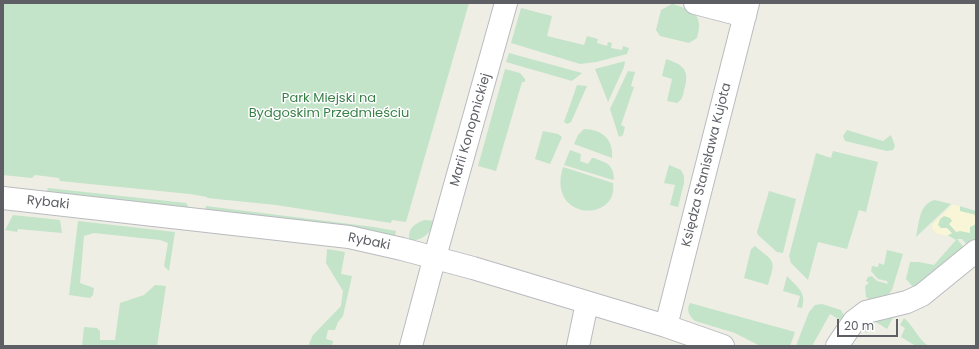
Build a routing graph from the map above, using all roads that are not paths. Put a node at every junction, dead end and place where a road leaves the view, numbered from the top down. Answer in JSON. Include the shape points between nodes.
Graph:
{"nodes":[{"id":1,"x":506,"y":3,"type":"edge"},
{"id":2,"x":695,"y":3,"type":"edge"},
{"id":3,"x":747,"y":9,"type":"edge"},
{"id":4,"x":3,"y":198,"type":"edge"},
{"id":5,"x":976,"y":251,"type":"edge"},
{"id":6,"x":435,"y":257,"type":"junction"},
{"id":7,"x":587,"y":303,"type":"junction"},
{"id":8,"x":666,"y":326,"type":"junction"},
{"id":9,"x":412,"y":346,"type":"edge"},
{"id":10,"x":578,"y":346,"type":"edge"},
{"id":11,"x":723,"y":346,"type":"edge"},
{"id":12,"x":837,"y":346,"type":"edge"}],
"edges":[{"from":1,"to":6,"type":"street","name":"Marii Konopnickiej"},
{"from":2,"to":3,"type":"street"},
{"from":3,"to":8,"type":"street","name":"Księdza Stanisława Kujota"},
{"from":4,"to":6,"type":"street","name":"Rybaki","via":[[299,230],[349,237]]},
{"from":5,"to":12,"type":"street","via":[[922,295],[907,302],[866,312],[854,321]]},
{"from":6,"to":7,"type":"street","name":"Rybaki"},
{"from":6,"to":9,"type":"street","name":"Marii Konopnickiej"},
{"from":7,"to":8,"type":"street","name":"Rybaki"},
{"from":7,"to":10,"type":"street"},
{"from":8,"to":11,"type":"street","name":"Rybaki"}]}
